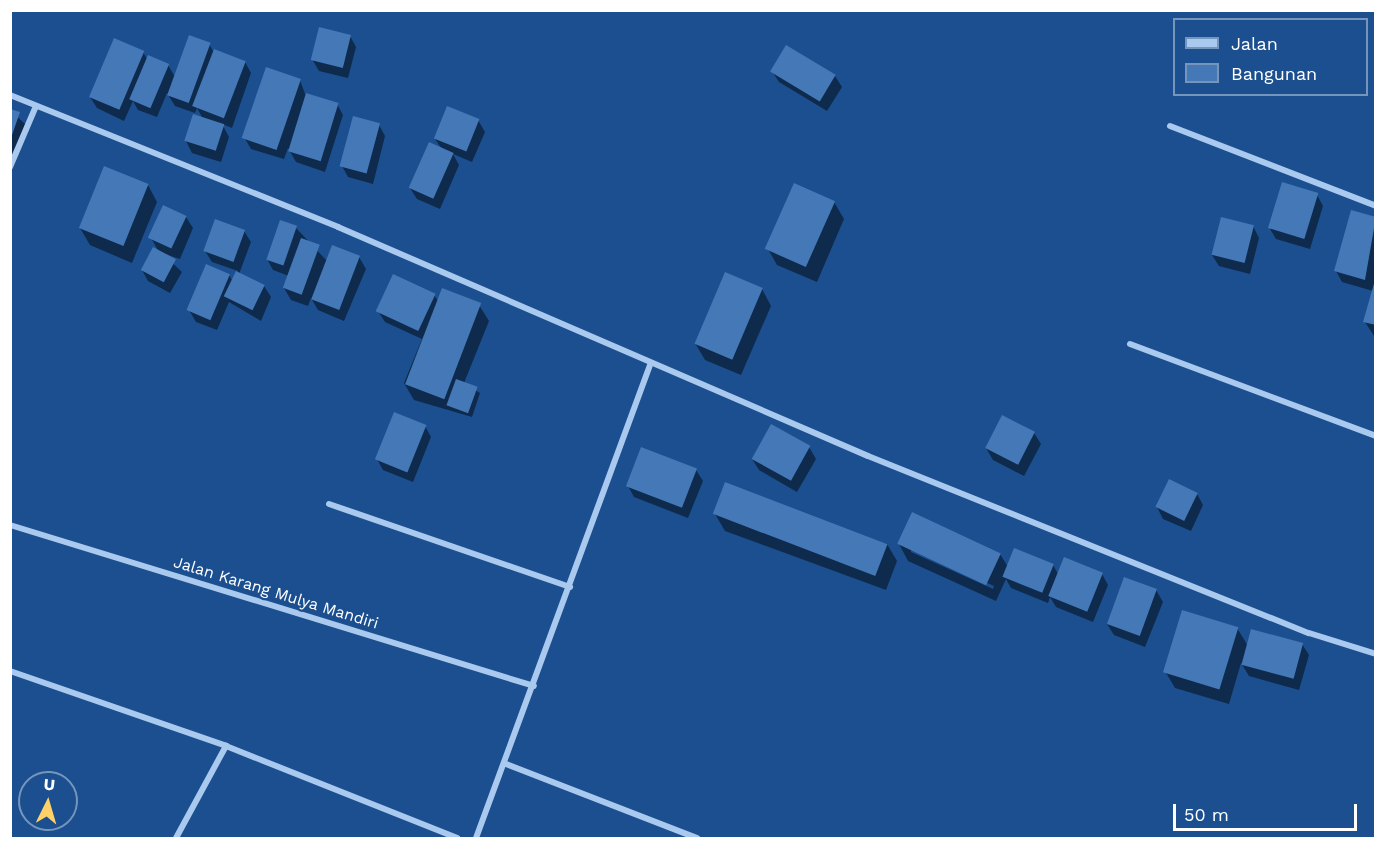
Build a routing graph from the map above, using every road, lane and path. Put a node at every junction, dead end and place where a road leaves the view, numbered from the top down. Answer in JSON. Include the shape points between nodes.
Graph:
{"nodes":[{"id":1,"x":10,"y":95,"type":"edge"},
{"id":2,"x":36,"y":106,"type":"junction"},
{"id":3,"x":1170,"y":126,"type":"dead end"},
{"id":4,"x":10,"y":167,"type":"edge"},
{"id":5,"x":1376,"y":206,"type":"edge"},
{"id":6,"x":1130,"y":344,"type":"dead end"},
{"id":7,"x":651,"y":365,"type":"junction"},
{"id":8,"x":1376,"y":436,"type":"edge"},
{"id":9,"x":329,"y":504,"type":"dead end"},
{"id":10,"x":10,"y":525,"type":"edge"},
{"id":11,"x":570,"y":587,"type":"junction"},
{"id":12,"x":1376,"y":654,"type":"edge"},
{"id":13,"x":10,"y":671,"type":"edge"},
{"id":14,"x":534,"y":686,"type":"junction"},
{"id":15,"x":226,"y":746,"type":"junction"},
{"id":16,"x":506,"y":764,"type":"junction"},
{"id":17,"x":176,"y":838,"type":"edge"},
{"id":18,"x":457,"y":838,"type":"edge"},
{"id":19,"x":476,"y":838,"type":"edge"},
{"id":20,"x":697,"y":838,"type":"edge"}],
"edges":[{"from":1,"to":2,"type":"street"},
{"from":2,"to":4,"type":"street"},
{"from":2,"to":7,"type":"street","via":[[338,227]]},
{"from":3,"to":5,"type":"street"},
{"from":6,"to":8,"type":"street"},
{"from":7,"to":11,"type":"street"},
{"from":7,"to":12,"type":"street","via":[[1287,624]]},
{"from":9,"to":11,"type":"street"},
{"from":10,"to":14,"type":"street","name":"Jalan Karang Mulya Mandiri"},
{"from":11,"to":14,"type":"street"},
{"from":13,"to":15,"type":"street"},
{"from":14,"to":16,"type":"street"},
{"from":15,"to":17,"type":"street"},
{"from":15,"to":18,"type":"street"},
{"from":16,"to":19,"type":"street"},
{"from":16,"to":20,"type":"street"}]}
